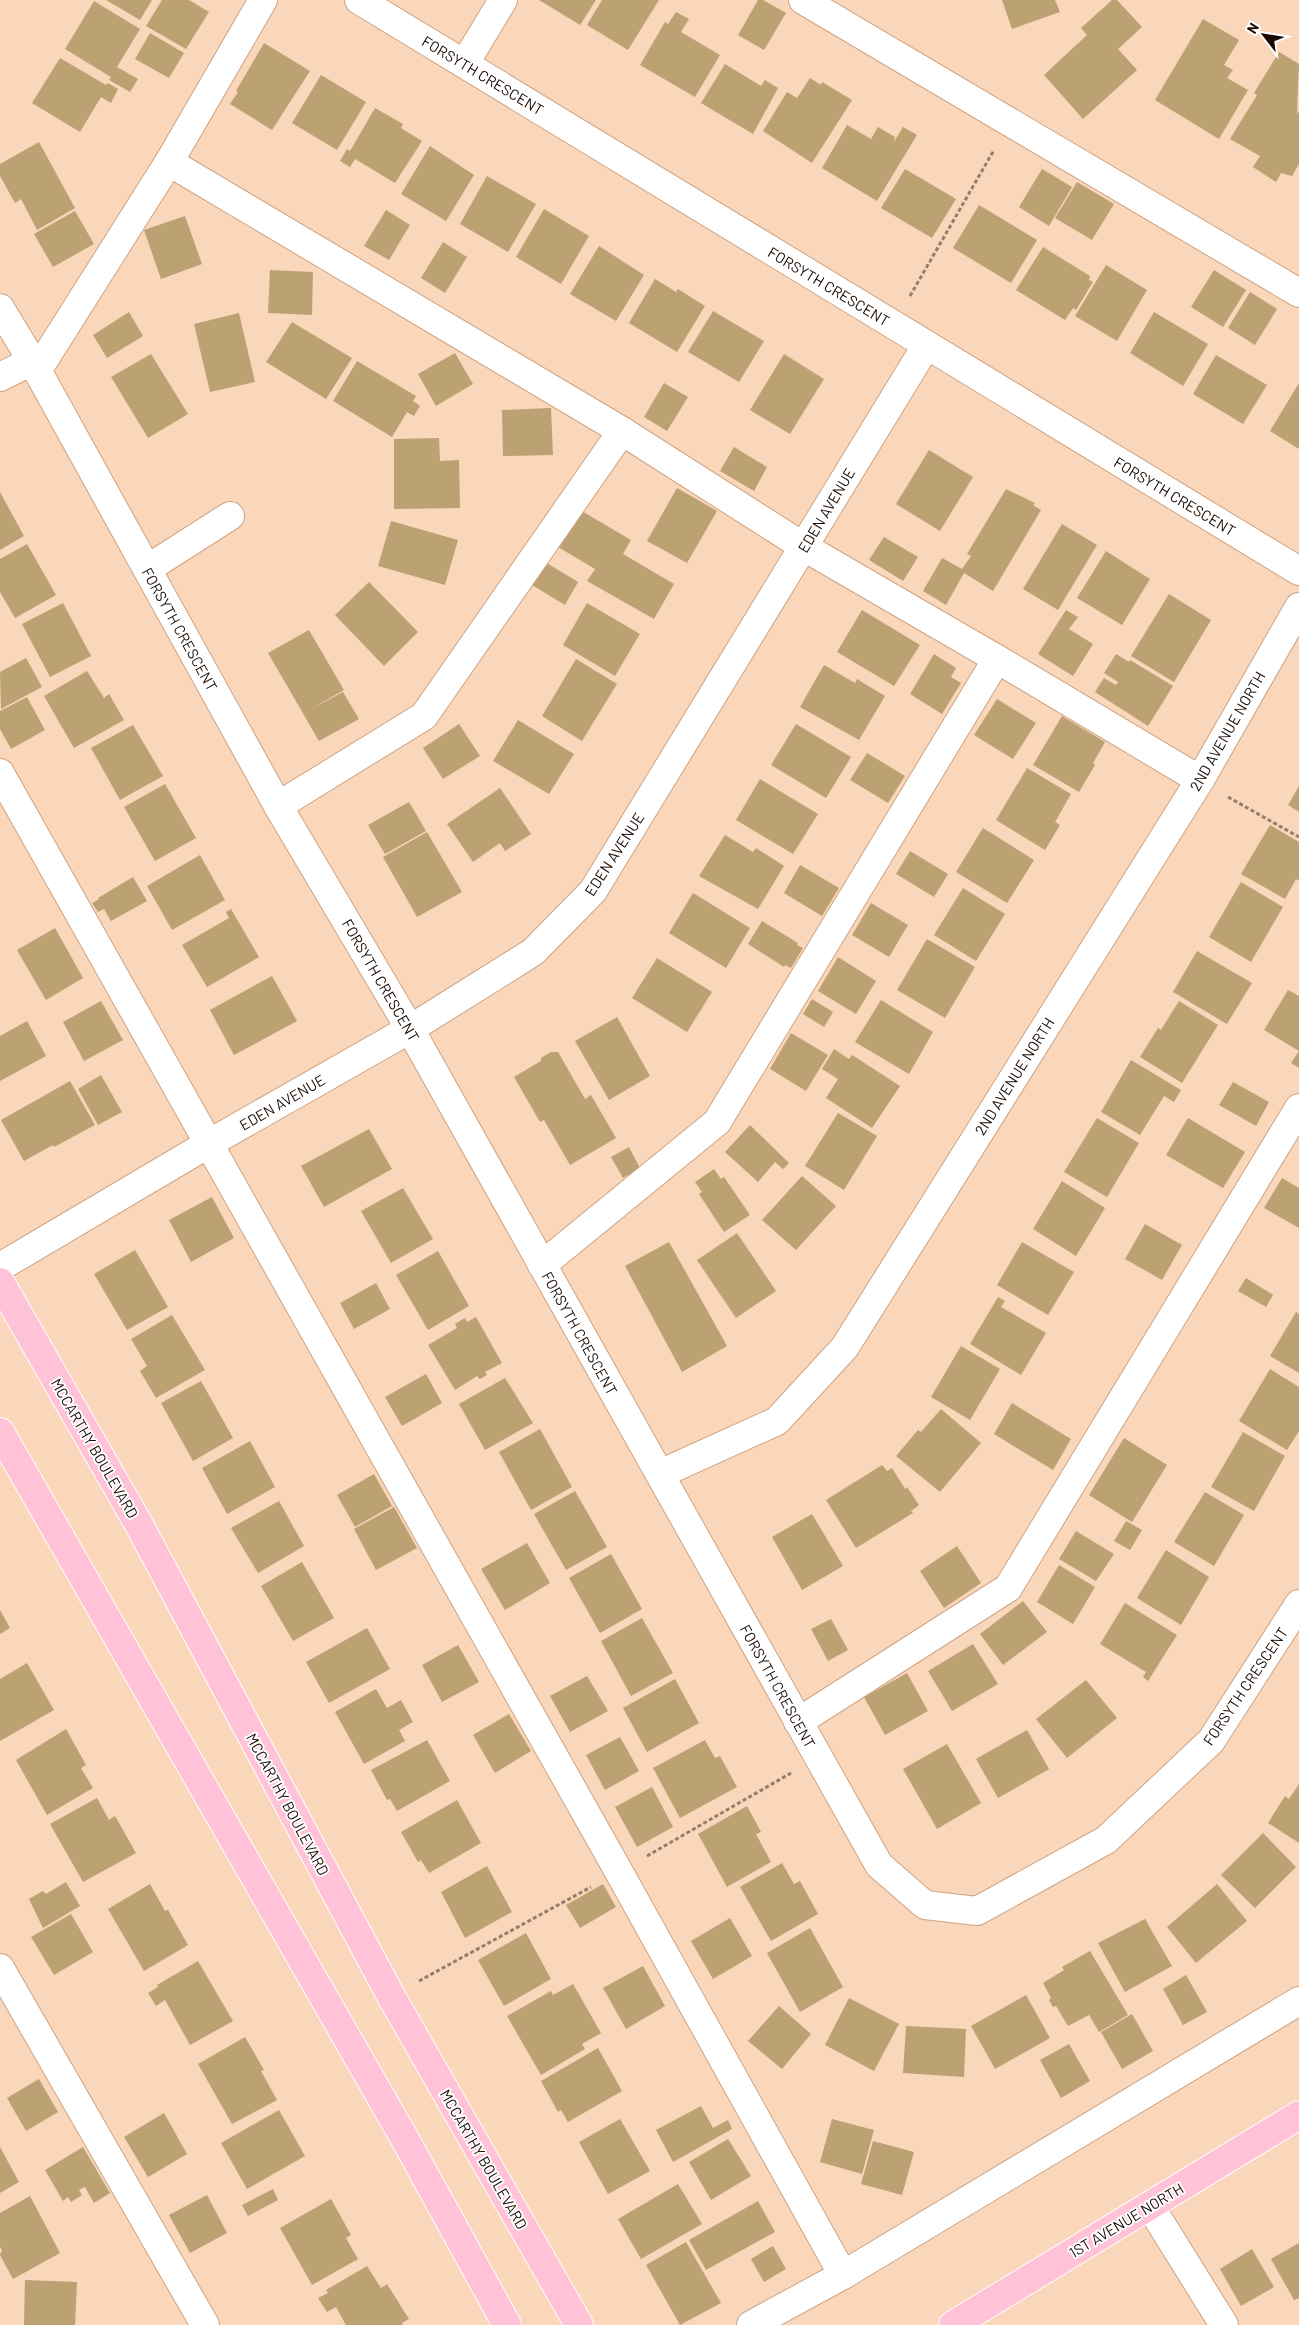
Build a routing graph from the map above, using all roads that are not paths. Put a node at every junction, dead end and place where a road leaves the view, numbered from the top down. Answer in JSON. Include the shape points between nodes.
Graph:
{"nodes":[{"id":1,"x":263,"y":0,"type":"edge"},
{"id":2,"x":359,"y":0,"type":"edge"},
{"id":3,"x":503,"y":0,"type":"edge"},
{"id":4,"x":803,"y":0,"type":"edge"},
{"id":5,"x":465,"y":63,"type":"junction"},
{"id":6,"x":169,"y":162,"type":"junction"},
{"id":7,"x":1299,"y":293,"type":"edge"},
{"id":8,"x":0,"y":308,"type":"edge"},
{"id":9,"x":926,"y":346,"type":"junction"},
{"id":10,"x":35,"y":366,"type":"junction"},
{"id":11,"x":0,"y":377,"type":"edge"},
{"id":12,"x":622,"y":431,"type":"junction"},
{"id":13,"x":230,"y":516,"type":"dead end"},
{"id":14,"x":804,"y":546,"type":"junction"},
{"id":15,"x":147,"y":569,"type":"junction"},
{"id":16,"x":1299,"y":571,"type":"edge"},
{"id":17,"x":1299,"y":607,"type":"edge"},
{"id":18,"x":998,"y":659,"type":"junction"},
{"id":19,"x":0,"y":773,"type":"edge"},
{"id":20,"x":1200,"y":780,"type":"junction"},
{"id":21,"x":278,"y":806,"type":"junction"},
{"id":22,"x":410,"y":1028,"type":"junction"},
{"id":23,"x":1299,"y":1108,"type":"edge"},
{"id":24,"x":208,"y":1144,"type":"junction"},
{"id":25,"x":542,"y":1265,"type":"junction"},
{"id":26,"x":0,"y":1267,"type":"edge"},
{"id":27,"x":0,"y":1282,"type":"edge"},
{"id":28,"x":0,"y":1432,"type":"edge"},
{"id":29,"x":660,"y":1474,"type":"junction"},
{"id":30,"x":1299,"y":1604,"type":"edge"},
{"id":31,"x":798,"y":1722,"type":"junction"},
{"id":32,"x":0,"y":1968,"type":"edge"},
{"id":33,"x":1299,"y":2001,"type":"edge"},
{"id":34,"x":1299,"y":2115,"type":"edge"},
{"id":35,"x":1150,"y":2206,"type":"junction"},
{"id":36,"x":842,"y":2275,"type":"junction"},
{"id":37,"x":957,"y":2324,"type":"edge"},
{"id":38,"x":205,"y":2325,"type":"edge"},
{"id":39,"x":507,"y":2325,"type":"edge"},
{"id":40,"x":579,"y":2325,"type":"edge"},
{"id":41,"x":751,"y":2325,"type":"edge"},
{"id":42,"x":1224,"y":2325,"type":"edge"}],
"edges":[{"from":1,"to":6,"type":"street"},
{"from":2,"to":5,"type":"street","name":"FORSYTH CRESCENT"},
{"from":3,"to":5,"type":"street"},
{"from":4,"to":7,"type":"street"},
{"from":5,"to":9,"type":"street","name":"FORSYTH CRESCENT"},
{"from":6,"to":10,"type":"street"},
{"from":6,"to":12,"type":"street"},
{"from":8,"to":10,"type":"street","name":"FORSYTH CRESCENT"},
{"from":9,"to":14,"type":"street","name":"EDEN AVENUE"},
{"from":9,"to":16,"type":"street","name":"FORSYTH CRESCENT"},
{"from":10,"to":11,"type":"street"},
{"from":10,"to":15,"type":"street","name":"FORSYTH CRESCENT"},
{"from":12,"to":14,"type":"street"},
{"from":12,"to":21,"type":"street","via":[[424,716]]},
{"from":13,"to":15,"type":"street"},
{"from":14,"to":18,"type":"street"},
{"from":14,"to":22,"type":"street","name":"EDEN AVENUE","via":[[593,891],[533,952]]},
{"from":15,"to":21,"type":"street","name":"FORSYTH CRESCENT"},
{"from":17,"to":20,"type":"street","name":"2ND AVENUE NORTH"},
{"from":18,"to":20,"type":"street"},
{"from":18,"to":25,"type":"street","via":[[717,1122]]},
{"from":19,"to":24,"type":"street"},
{"from":20,"to":29,"type":"street","name":"2ND AVENUE NORTH","via":[[845,1347],[777,1420]]},
{"from":21,"to":22,"type":"street","name":"FORSYTH CRESCENT"},
{"from":22,"to":24,"type":"street","name":"EDEN AVENUE"},
{"from":22,"to":25,"type":"street","name":"FORSYTH CRESCENT"},
{"from":23,"to":31,"type":"street","via":[[1008,1588]]},
{"from":24,"to":26,"type":"street","name":"EDEN AVENUE"},
{"from":24,"to":36,"type":"street","via":[[619,1872]]},
{"from":25,"to":29,"type":"street","name":"FORSYTH CRESCENT"},
{"from":27,"to":40,"type":"main road","name":"MCCARTHY BOULEVARD","via":[[138,1523],[391,1996]]},
{"from":28,"to":39,"type":"main road","via":[[401,2132]]},
{"from":29,"to":31,"type":"street","name":"FORSYTH CRESCENT"},
{"from":30,"to":31,"type":"street","name":"FORSYTH CRESCENT","via":[[1211,1741],[1106,1840],[977,1911],[925,1905],[879,1865]]},
{"from":32,"to":38,"type":"street"},
{"from":33,"to":36,"type":"street"},
{"from":34,"to":35,"type":"main road","name":"1ST AVENUE NORTH"},
{"from":35,"to":37,"type":"main road","name":"1ST AVENUE NORTH"},
{"from":35,"to":42,"type":"street"},
{"from":36,"to":41,"type":"street"}]}
